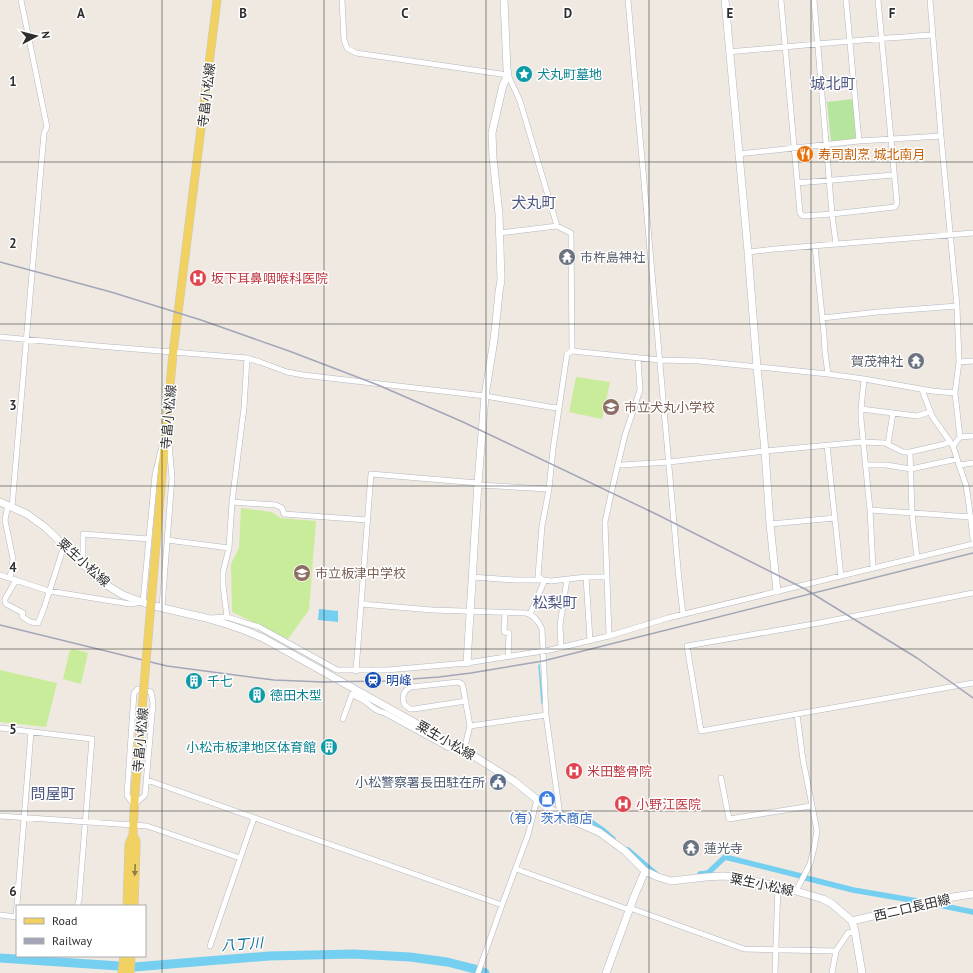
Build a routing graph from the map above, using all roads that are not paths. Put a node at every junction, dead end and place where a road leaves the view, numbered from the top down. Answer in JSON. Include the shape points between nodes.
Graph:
{"nodes":[{"id":1,"x":21,"y":0,"type":"edge"},
{"id":2,"x":217,"y":0,"type":"edge"},
{"id":3,"x":342,"y":0,"type":"edge"},
{"id":4,"x":504,"y":0,"type":"edge"},
{"id":5,"x":628,"y":0,"type":"edge"},
{"id":6,"x":725,"y":0,"type":"edge"},
{"id":7,"x":781,"y":0,"type":"edge"},
{"id":8,"x":814,"y":0,"type":"edge"},
{"id":9,"x":846,"y":0,"type":"edge"},
{"id":10,"x":878,"y":0,"type":"edge"},
{"id":11,"x":930,"y":0,"type":"edge"},
{"id":12,"x":932,"y":35,"type":"junction"},
{"id":13,"x":882,"y":38,"type":"junction"},
{"id":14,"x":849,"y":41,"type":"junction"},
{"id":15,"x":818,"y":45,"type":"junction"},
{"id":16,"x":785,"y":48,"type":"junction"},
{"id":17,"x":729,"y":52,"type":"junction"},
{"id":18,"x":508,"y":75,"type":"junction"},
{"id":19,"x":941,"y":136,"type":"junction"},
{"id":20,"x":892,"y":139,"type":"junction"},
{"id":21,"x":859,"y":141,"type":"junction"},
{"id":22,"x":827,"y":144,"type":"junction"},
{"id":23,"x":794,"y":147,"type":"junction"},
{"id":24,"x":738,"y":154,"type":"junction"},
{"id":25,"x":894,"y":175,"type":"junction"},
{"id":26,"x":829,"y":180,"type":"junction"},
{"id":27,"x":797,"y":183,"type":"junction"},
{"id":28,"x":832,"y":214,"type":"junction"},
{"id":29,"x":557,"y":226,"type":"junction"},
{"id":30,"x":499,"y":233,"type":"junction"},
{"id":31,"x":973,"y":233,"type":"edge"},
{"id":32,"x":951,"y":235,"type":"junction"},
{"id":33,"x":836,"y":244,"type":"junction"},
{"id":34,"x":815,"y":246,"type":"junction"},
{"id":35,"x":748,"y":252,"type":"junction"},
{"id":36,"x":957,"y":306,"type":"junction"},
{"id":37,"x":822,"y":318,"type":"junction"},
{"id":38,"x":0,"y":337,"type":"edge"},
{"id":39,"x":26,"y":340,"type":"junction"},
{"id":40,"x":572,"y":351,"type":"junction"},
{"id":41,"x":173,"y":353,"type":"junction"},
{"id":42,"x":247,"y":358,"type":"junction"},
{"id":43,"x":638,"y":358,"type":"junction"},
{"id":44,"x":660,"y":360,"type":"junction"},
{"id":45,"x":973,"y":361,"type":"edge"},
{"id":46,"x":959,"y":362,"type":"junction"},
{"id":47,"x":757,"y":368,"type":"junction"},
{"id":48,"x":828,"y":374,"type":"junction"},
{"id":49,"x":864,"y":379,"type":"junction"},
{"id":50,"x":922,"y":390,"type":"junction"},
{"id":51,"x":955,"y":393,"type":"junction"},
{"id":52,"x":485,"y":396,"type":"junction"},
{"id":53,"x":559,"y":408,"type":"junction"},
{"id":54,"x":861,"y":409,"type":"junction"},
{"id":55,"x":930,"y":412,"type":"junction"},
{"id":56,"x":893,"y":413,"type":"junction"},
{"id":57,"x":973,"y":436,"type":"edge"},
{"id":58,"x":166,"y":437,"type":"junction"},
{"id":59,"x":960,"y":437,"type":"junction"},
{"id":60,"x":950,"y":441,"type":"junction"},
{"id":61,"x":862,"y":442,"type":"junction"},
{"id":62,"x":888,"y":444,"type":"junction"},
{"id":63,"x":827,"y":445,"type":"junction"},
{"id":64,"x":953,"y":446,"type":"junction"},
{"id":65,"x":765,"y":451,"type":"junction"},
{"id":66,"x":910,"y":452,"type":"junction"},
{"id":67,"x":957,"y":459,"type":"junction"},
{"id":68,"x":669,"y":462,"type":"junction"},
{"id":69,"x":973,"y":463,"type":"edge"},
{"id":70,"x":865,"y":465,"type":"junction"},
{"id":71,"x":959,"y":465,"type":"junction"},
{"id":72,"x":622,"y":466,"type":"dead end"},
{"id":73,"x":911,"y":469,"type":"junction"},
{"id":74,"x":478,"y":484,"type":"junction"},
{"id":75,"x":549,"y":489,"type":"junction"},
{"id":76,"x":0,"y":502,"type":"edge"},
{"id":77,"x":232,"y":502,"type":"junction"},
{"id":78,"x":10,"y":506,"type":"junction"},
{"id":79,"x":870,"y":510,"type":"junction"},
{"id":80,"x":912,"y":513,"type":"junction"},
{"id":81,"x":971,"y":517,"type":"junction"},
{"id":82,"x":835,"y":518,"type":"junction"},
{"id":83,"x":367,"y":520,"type":"junction"},
{"id":84,"x":770,"y":524,"type":"junction"},
{"id":85,"x":149,"y":539,"type":"junction"},
{"id":86,"x":973,"y":539,"type":"edge"},
{"id":87,"x":167,"y":540,"type":"junction"},
{"id":88,"x":973,"y":544,"type":"edge"},
{"id":89,"x":64,"y":546,"type":"junction"},
{"id":90,"x":228,"y":548,"type":"junction"},
{"id":91,"x":917,"y":558,"type":"junction"},
{"id":92,"x":83,"y":564,"type":"junction"},
{"id":93,"x":874,"y":568,"type":"junction"},
{"id":94,"x":0,"y":575,"type":"edge"},
{"id":95,"x":841,"y":576,"type":"junction"},
{"id":96,"x":472,"y":577,"type":"junction"},
{"id":97,"x":586,"y":577,"type":"junction"},
{"id":98,"x":607,"y":577,"type":"junction"},
{"id":99,"x":13,"y":579,"type":"junction"},
{"id":100,"x":567,"y":579,"type":"junction"},
{"id":101,"x":543,"y":580,"type":"junction"},
{"id":102,"x":50,"y":591,"type":"junction"},
{"id":103,"x":777,"y":591,"type":"junction"},
{"id":104,"x":973,"y":593,"type":"edge"},
{"id":105,"x":143,"y":602,"type":"junction"},
{"id":106,"x":361,"y":604,"type":"junction"},
{"id":107,"x":162,"y":607,"type":"junction"},
{"id":108,"x":469,"y":612,"type":"junction"},
{"id":109,"x":505,"y":613,"type":"junction"},
{"id":110,"x":530,"y":614,"type":"junction"},
{"id":111,"x":683,"y":614,"type":"junction"},
{"id":112,"x":227,"y":617,"type":"junction"},
{"id":113,"x":206,"y":618,"type":"junction"},
{"id":114,"x":608,"y":636,"type":"junction"},
{"id":115,"x":590,"y":640,"type":"junction"},
{"id":116,"x":561,"y":648,"type":"junction"},
{"id":117,"x":543,"y":651,"type":"junction"},
{"id":118,"x":508,"y":657,"type":"junction"},
{"id":119,"x":467,"y":663,"type":"junction"},
{"id":120,"x":356,"y":671,"type":"junction"},
{"id":121,"x":973,"y":683,"type":"edge"},
{"id":122,"x":466,"y":701,"type":"junction"},
{"id":123,"x":797,"y":714,"type":"junction"},
{"id":124,"x":546,"y":715,"type":"junction"},
{"id":125,"x":343,"y":719,"type":"dead end"},
{"id":126,"x":470,"y":726,"type":"junction"},
{"id":127,"x":0,"y":728,"type":"edge"},
{"id":128,"x":31,"y":732,"type":"junction"},
{"id":129,"x":456,"y":746,"type":"junction"},
{"id":130,"x":464,"y":750,"type":"junction"},
{"id":131,"x":721,"y":778,"type":"dead end"},
{"id":132,"x":147,"y":780,"type":"junction"},
{"id":133,"x":536,"y":799,"type":"junction"},
{"id":134,"x":134,"y":805,"type":"junction"},
{"id":135,"x":811,"y":806,"type":"junction"},
{"id":136,"x":560,"y":815,"type":"junction"},
{"id":137,"x":0,"y":816,"type":"edge"},
{"id":138,"x":23,"y":818,"type":"junction"},
{"id":139,"x":254,"y":818,"type":"junction"},
{"id":140,"x":86,"y":822,"type":"junction"},
{"id":141,"x":133,"y":825,"type":"junction"},
{"id":142,"x":133,"y":835,"type":"junction"},
{"id":143,"x":240,"y":858,"type":"junction"},
{"id":144,"x":516,"y":869,"type":"junction"},
{"id":145,"x":645,"y":871,"type":"junction"},
{"id":146,"x":778,"y":886,"type":"junction"},
{"id":147,"x":796,"y":890,"type":"junction"},
{"id":148,"x":973,"y":894,"type":"edge"},
{"id":149,"x":17,"y":905,"type":"edge"},
{"id":150,"x":77,"y":905,"type":"edge"},
{"id":151,"x":126,"y":905,"type":"edge"},
{"id":152,"x":134,"y":905,"type":"edge"},
{"id":153,"x":502,"y":905,"type":"junction"},
{"id":154,"x":630,"y":908,"type":"junction"},
{"id":155,"x":0,"y":915,"type":"edge"},
{"id":156,"x":16,"y":917,"type":"edge"},
{"id":157,"x":852,"y":921,"type":"junction"},
{"id":158,"x":855,"y":932,"type":"junction"},
{"id":159,"x":210,"y":946,"type":"dead end"},
{"id":160,"x":776,"y":949,"type":"junction"},
{"id":161,"x":836,"y":951,"type":"junction"},
{"id":162,"x":124,"y":957,"type":"edge"},
{"id":163,"x":131,"y":957,"type":"edge"},
{"id":164,"x":122,"y":973,"type":"edge"},
{"id":165,"x":130,"y":973,"type":"edge"},
{"id":166,"x":478,"y":973,"type":"edge"},
{"id":167,"x":606,"y":973,"type":"edge"},
{"id":168,"x":775,"y":973,"type":"edge"},
{"id":169,"x":832,"y":973,"type":"edge"},
{"id":170,"x":862,"y":973,"type":"edge"}],
"edges":[{"from":1,"to":39,"type":"street","via":[[47,127],[44,133]]},
{"from":2,"to":41,"type":"main road","name":"寺畠小松線"},
{"from":3,"to":18,"type":"street","via":[[344,40],[347,48],[356,53]]},
{"from":4,"to":18,"type":"street"},
{"from":5,"to":44,"type":"street"},
{"from":6,"to":17,"type":"street"},
{"from":7,"to":16,"type":"street"},
{"from":8,"to":15,"type":"street"},
{"from":9,"to":14,"type":"street"},
{"from":10,"to":13,"type":"street"},
{"from":11,"to":12,"type":"street"},
{"from":12,"to":13,"type":"street"},
{"from":12,"to":19,"type":"street"},
{"from":13,"to":14,"type":"street"},
{"from":13,"to":20,"type":"street"},
{"from":14,"to":15,"type":"street"},
{"from":14,"to":21,"type":"street"},
{"from":15,"to":16,"type":"street"},
{"from":15,"to":22,"type":"street"},
{"from":16,"to":17,"type":"street"},
{"from":16,"to":23,"type":"street"},
{"from":17,"to":24,"type":"street"},
{"from":18,"to":29,"type":"street","via":[[520,101]]},
{"from":18,"to":30,"type":"street","via":[[503,85],[492,133]]},
{"from":19,"to":20,"type":"street"},
{"from":19,"to":32,"type":"street"},
{"from":20,"to":21,"type":"street"},
{"from":20,"to":25,"type":"street"},
{"from":21,"to":22,"type":"street"},
{"from":22,"to":23,"type":"street"},
{"from":22,"to":26,"type":"street"},
{"from":23,"to":24,"type":"street"},
{"from":23,"to":27,"type":"street"},
{"from":24,"to":35,"type":"street"},
{"from":25,"to":26,"type":"street"},
{"from":25,"to":28,"type":"street","via":[[897,203],[895,207]]},
{"from":26,"to":27,"type":"street"},
{"from":26,"to":28,"type":"street"},
{"from":27,"to":28,"type":"street","via":[[800,214]]},
{"from":28,"to":33,"type":"street"},
{"from":29,"to":30,"type":"street"},
{"from":29,"to":40,"type":"street","via":[[571,233]]},
{"from":30,"to":52,"type":"street","via":[[500,280]]},
{"from":31,"to":32,"type":"street"},
{"from":32,"to":33,"type":"street"},
{"from":32,"to":36,"type":"street"},
{"from":33,"to":34,"type":"street"},
{"from":34,"to":35,"type":"street"},
{"from":34,"to":37,"type":"street"},
{"from":35,"to":47,"type":"street"},
{"from":36,"to":37,"type":"street"},
{"from":36,"to":46,"type":"street"},
{"from":37,"to":48,"type":"street"},
{"from":38,"to":39,"type":"street"},
{"from":39,"to":41,"type":"street"},
{"from":39,"to":78,"type":"street"},
{"from":40,"to":43,"type":"street"},
{"from":40,"to":53,"type":"street","via":[[567,354]]},
{"from":41,"to":42,"type":"street"},
{"from":41,"to":58,"type":"main road","name":"寺畠小松線"},
{"from":42,"to":52,"type":"street","via":[[304,375]]},
{"from":42,"to":77,"type":"street","via":[[244,408]]},
{"from":43,"to":44,"type":"street"},
{"from":43,"to":98,"type":"street","via":[[640,390],[625,435],[605,522]]},
{"from":44,"to":47,"type":"street","via":[[699,361]]},
{"from":44,"to":68,"type":"street"},
{"from":45,"to":46,"type":"street"},
{"from":46,"to":51,"type":"street"},
{"from":47,"to":48,"type":"street"},
{"from":47,"to":65,"type":"street"},
{"from":48,"to":49,"type":"street"},
{"from":49,"to":50,"type":"street"},
{"from":49,"to":54,"type":"street"},
{"from":50,"to":51,"type":"street"},
{"from":50,"to":55,"type":"street"},
{"from":51,"to":59,"type":"street"},
{"from":52,"to":53,"type":"street"},
{"from":52,"to":74,"type":"street"},
{"from":53,"to":75,"type":"street"},
{"from":54,"to":56,"type":"street"},
{"from":54,"to":61,"type":"street"},
{"from":55,"to":56,"type":"street","via":[[917,416]]},
{"from":55,"to":60,"type":"street"},
{"from":56,"to":62,"type":"street"},
{"from":57,"to":59,"type":"street"},
{"from":58,"to":85,"type":"street","via":[[155,475]]},
{"from":58,"to":87,"type":"street","via":[[169,443],[172,478]]},
{"from":58,"to":134,"type":"main road","name":"寺畠小松線","bridge":true},
{"from":59,"to":64,"type":"street"},
{"from":60,"to":64,"type":"street"},
{"from":60,"to":66,"type":"street"},
{"from":61,"to":62,"type":"street"},
{"from":61,"to":63,"type":"street"},
{"from":61,"to":70,"type":"street"},
{"from":62,"to":66,"type":"street","via":[[903,452]]},
{"from":63,"to":65,"type":"street"},
{"from":63,"to":82,"type":"street"},
{"from":64,"to":67,"type":"street"},
{"from":65,"to":68,"type":"street"},
{"from":65,"to":84,"type":"street"},
{"from":66,"to":73,"type":"street"},
{"from":67,"to":71,"type":"street"},
{"from":67,"to":73,"type":"street"},
{"from":68,"to":72,"type":"street"},
{"from":68,"to":111,"type":"street"},
{"from":69,"to":71,"type":"street"},
{"from":70,"to":73,"type":"street"},
{"from":70,"to":79,"type":"street"},
{"from":71,"to":81,"type":"street","via":[[966,485]]},
{"from":73,"to":80,"type":"street"},
{"from":74,"to":75,"type":"street"},
{"from":74,"to":83,"type":"street","via":[[371,474]]},
{"from":74,"to":96,"type":"street"},
{"from":75,"to":101,"type":"street","via":[[542,526],[538,576]]},
{"from":76,"to":78,"type":"street","name":"粟生小松線"},
{"from":77,"to":83,"type":"street","via":[[276,505],[282,508],[284,514]]},
{"from":77,"to":90,"type":"street"},
{"from":78,"to":89,"type":"street","name":"粟生小松線","via":[[27,514],[46,528]]},
{"from":78,"to":99,"type":"street","via":[[5,520],[13,559]]},
{"from":79,"to":80,"type":"street"},
{"from":79,"to":93,"type":"street"},
{"from":80,"to":81,"type":"street"},
{"from":80,"to":91,"type":"street"},
{"from":81,"to":86,"type":"street"},
{"from":82,"to":84,"type":"street"},
{"from":82,"to":95,"type":"street"},
{"from":83,"to":106,"type":"street"},
{"from":84,"to":103,"type":"street"},
{"from":85,"to":92,"type":"street","via":[[83,534]]},
{"from":85,"to":105,"type":"street"},
{"from":87,"to":90,"type":"street"},
{"from":87,"to":107,"type":"street"},
{"from":88,"to":91,"type":"street"},
{"from":89,"to":92,"type":"street","name":"粟生小松線"},
{"from":89,"to":102,"type":"street"},
{"from":90,"to":112,"type":"street","via":[[223,572]]},
{"from":91,"to":93,"type":"street"},
{"from":92,"to":105,"type":"street","name":"粟生小松線","via":[[100,581],[123,595]]},
{"from":93,"to":95,"type":"street"},
{"from":94,"to":99,"type":"street"},
{"from":95,"to":103,"type":"street"},
{"from":96,"to":101,"type":"street"},
{"from":96,"to":108,"type":"street"},
{"from":97,"to":98,"type":"street"},
{"from":97,"to":100,"type":"street"},
{"from":97,"to":115,"type":"street"},
{"from":98,"to":114,"type":"street"},
{"from":99,"to":102,"type":"street"},
{"from":99,"to":102,"type":"street","via":[[5,602],[32,622],[38,623]]},
{"from":100,"to":101,"type":"street"},
{"from":100,"to":116,"type":"street","via":[[560,625]]},
{"from":101,"to":110,"type":"street"},
{"from":102,"to":105,"type":"street","via":[[130,604]]},
{"from":103,"to":111,"type":"street"},
{"from":104,"to":123,"type":"street","via":[[687,646],[701,731]]},
{"from":105,"to":107,"type":"street","name":"粟生小松線"},
{"from":106,"to":108,"type":"street"},
{"from":106,"to":120,"type":"street"},
{"from":107,"to":113,"type":"street","name":"粟生小松線"},
{"from":108,"to":109,"type":"street"},
{"from":108,"to":119,"type":"street"},
{"from":109,"to":110,"type":"street"},
{"from":109,"to":118,"type":"street","via":[[504,632],[510,633]]},
{"from":110,"to":117,"type":"street","via":[[542,629]]},
{"from":111,"to":114,"type":"street"},
{"from":112,"to":113,"type":"street"},
{"from":112,"to":120,"type":"street","via":[[259,627],[337,670]]},
{"from":113,"to":129,"type":"street","name":"粟生小松線","via":[[263,638]]},
{"from":114,"to":115,"type":"street"},
{"from":115,"to":116,"type":"street"},
{"from":116,"to":117,"type":"street"},
{"from":117,"to":118,"type":"street"},
{"from":117,"to":124,"type":"street"},
{"from":118,"to":119,"type":"street"},
{"from":119,"to":120,"type":"street"},
{"from":121,"to":123,"type":"street"},
{"from":122,"to":122,"type":"street","via":[[410,709],[404,704],[403,695],[404,691],[411,687],[458,682],[462,684]]},
{"from":122,"to":126,"type":"street"},
{"from":123,"to":135,"type":"street"},
{"from":124,"to":126,"type":"street"},
{"from":124,"to":136,"type":"street"},
{"from":125,"to":129,"type":"street","via":[[352,694],[369,706],[449,748]]},
{"from":126,"to":130,"type":"street"},
{"from":127,"to":128,"type":"street"},
{"from":128,"to":138,"type":"street"},
{"from":128,"to":140,"type":"street","via":[[92,739]]},
{"from":129,"to":130,"type":"street","name":"粟生小松線"},
{"from":130,"to":133,"type":"street","name":"粟生小松線","via":[[514,781]]},
{"from":131,"to":135,"type":"street","via":[[729,819]]},
{"from":132,"to":134,"type":"street","via":[[145,795]]},
{"from":132,"to":134,"type":"street","via":[[153,702],[151,692],[138,689],[134,693],[127,795]]},
{"from":132,"to":139,"type":"street"},
{"from":133,"to":136,"type":"street","name":"粟生小松線"},
{"from":133,"to":144,"type":"street","via":[[528,835]]},
{"from":134,"to":141,"type":"main road","name":"寺畠小松線"},
{"from":135,"to":147,"type":"street","via":[[816,831],[814,848],[810,864]]},
{"from":136,"to":145,"type":"street","name":"粟生小松線","via":[[600,832],[625,851]]},
{"from":137,"to":138,"type":"street"},
{"from":138,"to":140,"type":"street"},
{"from":138,"to":149,"type":"street"},
{"from":139,"to":143,"type":"street"},
{"from":139,"to":153,"type":"street"},
{"from":140,"to":141,"type":"street"},
{"from":140,"to":150,"type":"street"},
{"from":141,"to":142,"type":"main road","name":"寺畠小松線"},
{"from":141,"to":143,"type":"street","via":[[147,826]]},
{"from":142,"to":151,"type":"main road","name":"寺畠小松線","via":[[129,844]]},
{"from":142,"to":152,"type":"main road","name":"寺畠小松線","one_way":true,"via":[[136,841]]},
{"from":143,"to":159,"type":"street"},
{"from":144,"to":153,"type":"street"},
{"from":144,"to":154,"type":"street"},
{"from":145,"to":146,"type":"street","name":"粟生小松線","via":[[671,881],[724,876]]},
{"from":145,"to":154,"type":"street"},
{"from":146,"to":147,"type":"street","name":"粟生小松線"},
{"from":146,"to":160,"type":"street"},
{"from":147,"to":157,"type":"street","name":"粟生小松線","via":[[831,903]]},
{"from":148,"to":157,"type":"street","name":"西二口長田線"},
{"from":153,"to":166,"type":"street"},
{"from":154,"to":160,"type":"street","via":[[744,949]]},
{"from":154,"to":167,"type":"street"},
{"from":155,"to":156,"type":"street"},
{"from":157,"to":158,"type":"street"},
{"from":158,"to":161,"type":"street","via":[[848,934]]},
{"from":158,"to":170,"type":"street"},
{"from":160,"to":161,"type":"street"},
{"from":160,"to":168,"type":"street"},
{"from":161,"to":169,"type":"street"},
{"from":162,"to":164,"type":"main road"},
{"from":163,"to":165,"type":"main road"}]}
